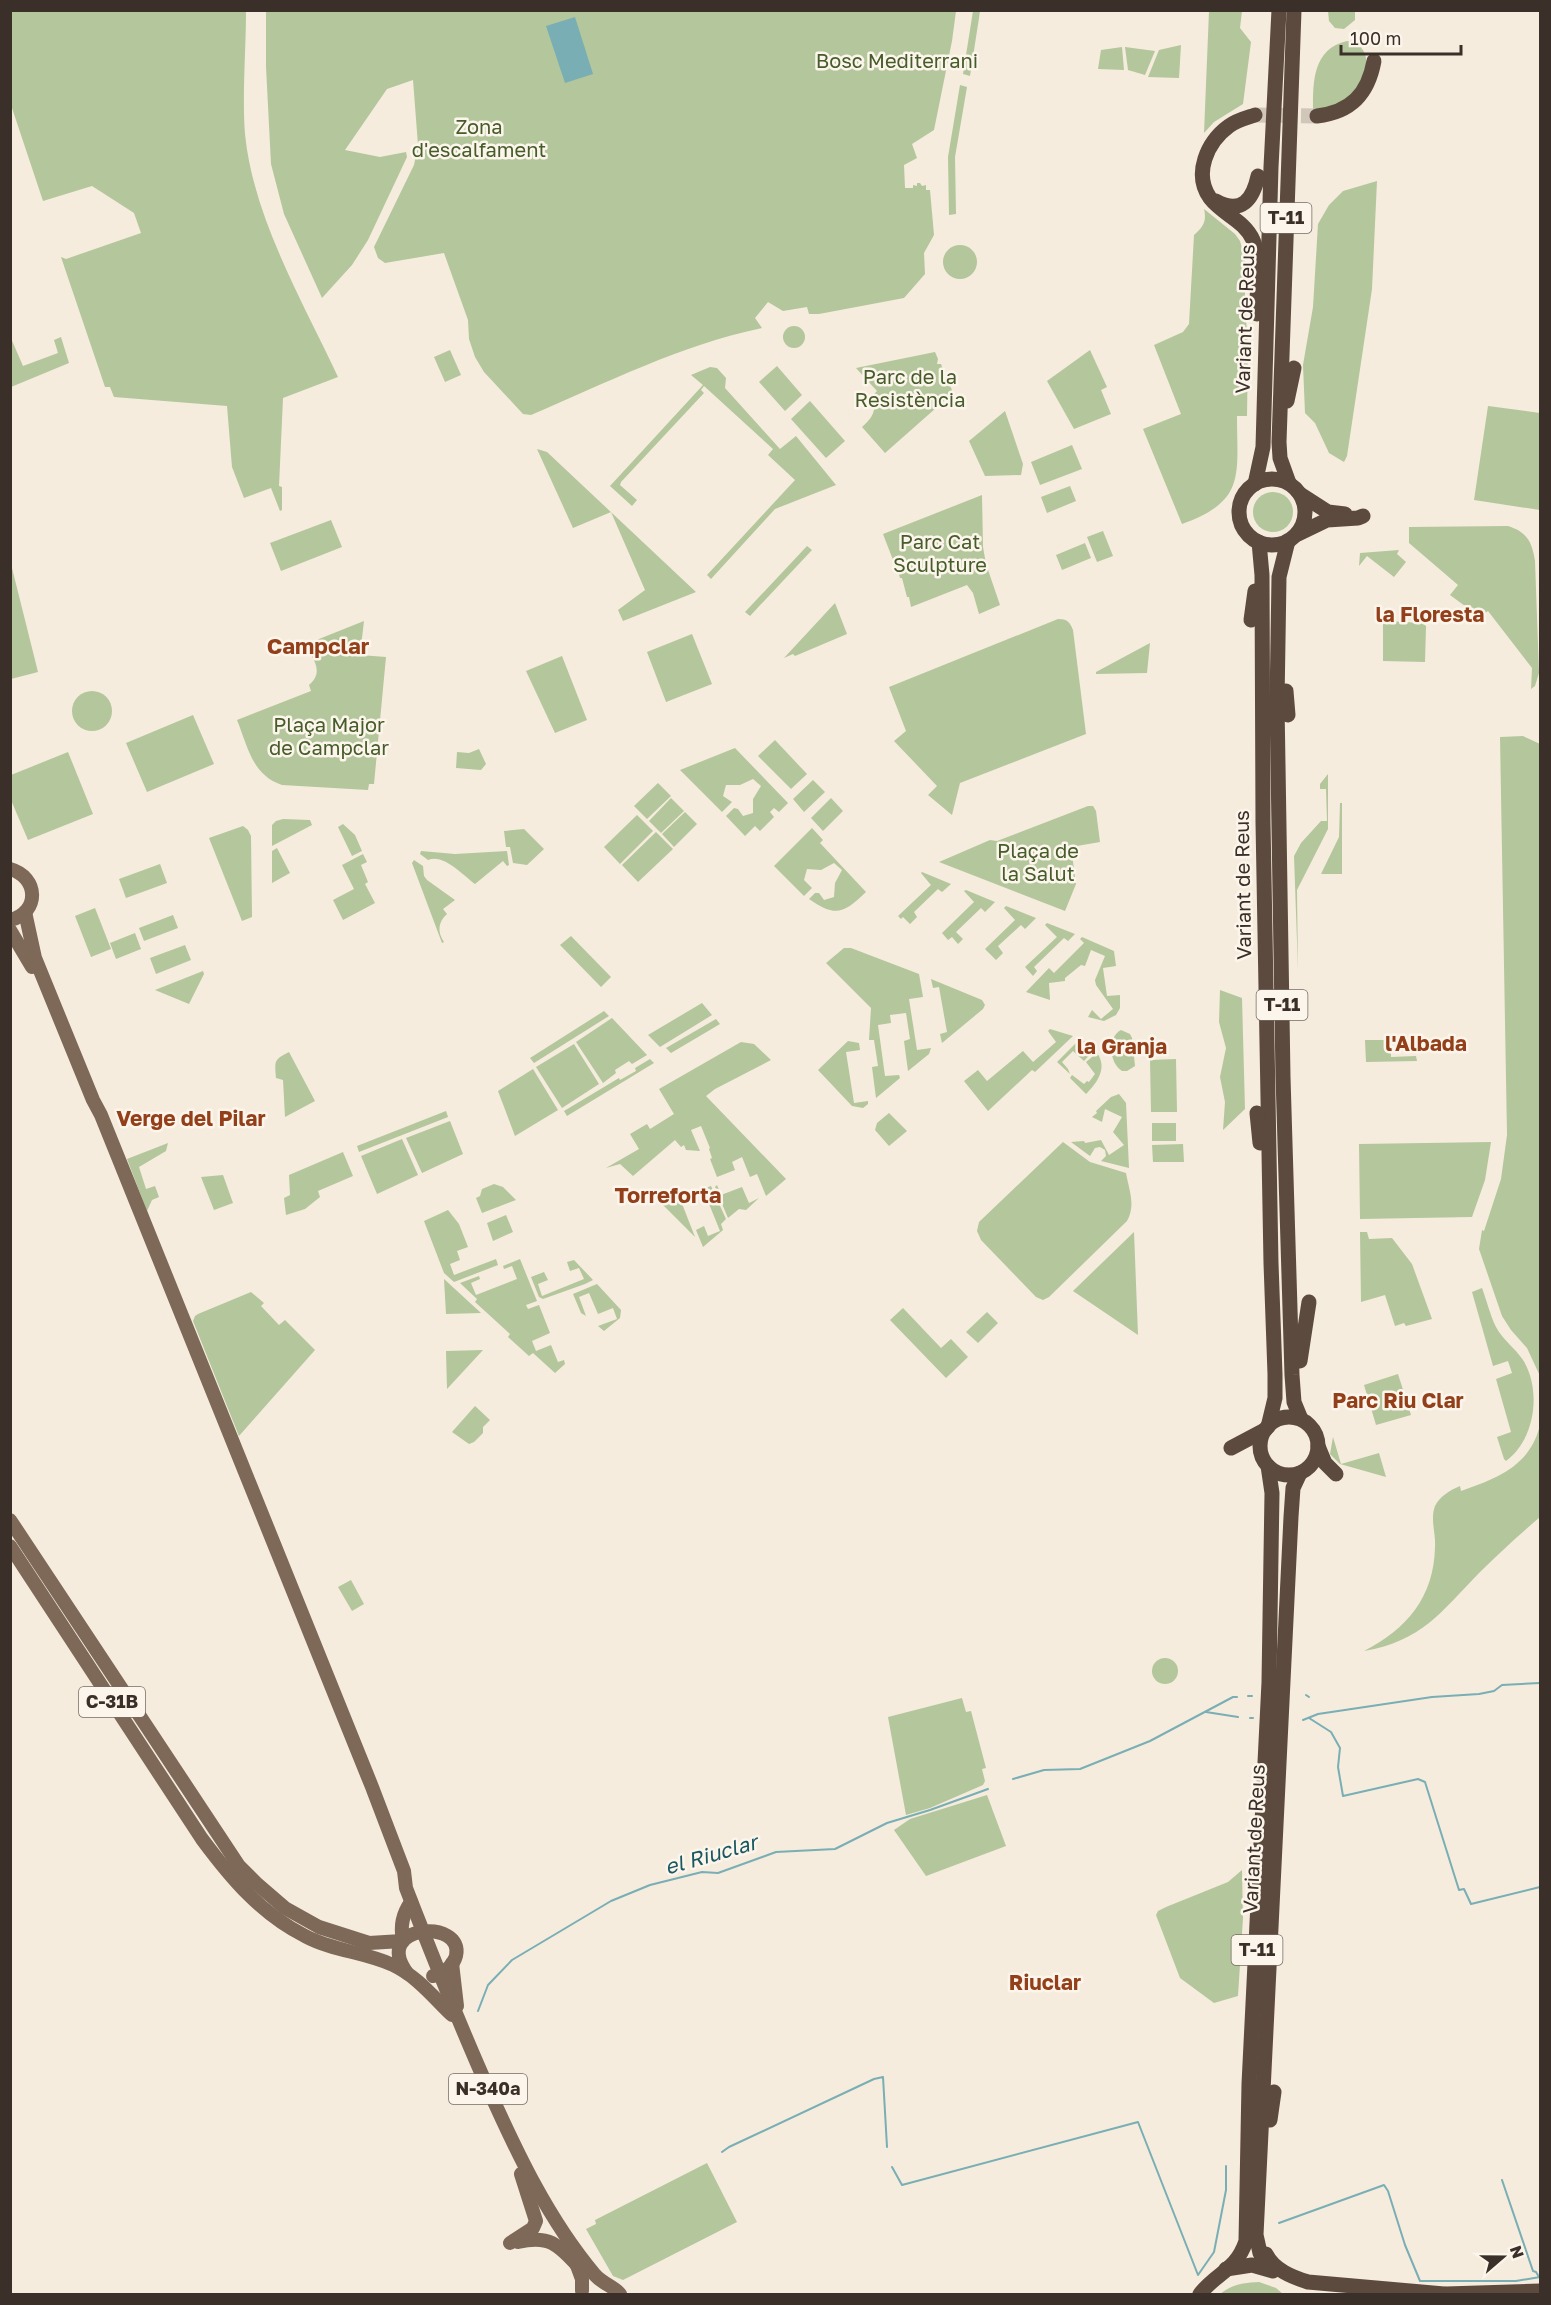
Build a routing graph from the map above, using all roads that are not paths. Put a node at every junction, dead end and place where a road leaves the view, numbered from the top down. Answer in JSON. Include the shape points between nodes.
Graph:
{"nodes":[{"id":1,"x":1279,"y":10,"type":"edge"},
{"id":2,"x":1294,"y":10,"type":"edge"},
{"id":3,"x":1374,"y":61,"type":"dead end"},
{"id":4,"x":1255,"y":116,"type":"tunnel mouth"},
{"id":5,"x":1317,"y":116,"type":"tunnel mouth"},
{"id":6,"x":1258,"y":176,"type":"dead end"},
{"id":7,"x":1209,"y":196,"type":"junction"},
{"id":8,"x":1294,"y":369,"type":"dead end"},
{"id":9,"x":1261,"y":394,"type":"junction"},
{"id":10,"x":1282,"y":425,"type":"junction"},
{"id":11,"x":1255,"y":484,"type":"junction"},
{"id":12,"x":1294,"y":488,"type":"junction"},
{"id":13,"x":1293,"y":538,"type":"junction"},
{"id":14,"x":1259,"y":542,"type":"junction"},
{"id":15,"x":1263,"y":575,"type":"junction"},
{"id":16,"x":1251,"y":620,"type":"dead end"},
{"id":17,"x":1279,"y":635,"type":"junction"},
{"id":18,"x":1288,"y":716,"type":"dead end"},
{"id":19,"x":10,"y":869,"type":"edge"},
{"id":20,"x":25,"y":912,"type":"junction"},
{"id":21,"x":10,"y":920,"type":"edge"},
{"id":22,"x":10,"y":930,"type":"edge"},
{"id":23,"x":1257,"y":1113,"type":"dead end"},
{"id":24,"x":1270,"y":1263,"type":"junction"},
{"id":25,"x":1309,"y":1302,"type":"dead end"},
{"id":26,"x":1298,"y":1414,"type":"junction"},
{"id":27,"x":1266,"y":1428,"type":"junction"},
{"id":28,"x":1318,"y":1446,"type":"junction"},
{"id":29,"x":1266,"y":1463,"type":"junction"},
{"id":30,"x":1304,"y":1470,"type":"junction"},
{"id":31,"x":10,"y":1520,"type":"edge"},
{"id":32,"x":10,"y":1546,"type":"edge"},
{"id":33,"x":1265,"y":1779,"type":"junction"},
{"id":34,"x":1256,"y":1830,"type":"dead end"},
{"id":35,"x":406,"y":1888,"type":"junction"},
{"id":36,"x":413,"y":1906,"type":"junction"},
{"id":37,"x":429,"y":1931,"type":"junction"},
{"id":38,"x":402,"y":1937,"type":"junction"},
{"id":39,"x":452,"y":1963,"type":"junction"},
{"id":40,"x":439,"y":1974,"type":"junction"},
{"id":41,"x":410,"y":1975,"type":"junction"},
{"id":42,"x":458,"y":2021,"type":"junction"},
{"id":43,"x":1274,"y":2092,"type":"dead end"},
{"id":44,"x":508,"y":2132,"type":"junction"},
{"id":45,"x":1260,"y":2141,"type":"junction"},
{"id":46,"x":1252,"y":2220,"type":"junction"},
{"id":47,"x":560,"y":2228,"type":"junction"},
{"id":48,"x":578,"y":2266,"type":"junction"},
{"id":49,"x":1268,"y":2268,"type":"junction"},
{"id":50,"x":1225,"y":2269,"type":"junction"},
{"id":51,"x":605,"y":2285,"type":"junction"},
{"id":52,"x":1300,"y":2287,"type":"edge"},
{"id":53,"x":1540,"y":2291,"type":"edge"},
{"id":54,"x":581,"y":2293,"type":"edge"},
{"id":55,"x":620,"y":2295,"type":"edge"},
{"id":56,"x":1193,"y":2295,"type":"edge"},
{"id":57,"x":1200,"y":2295,"type":"edge"},
{"id":58,"x":1400,"y":2295,"type":"edge"},
{"id":59,"x":1445,"y":2295,"type":"edge"}],
"edges":[{"from":1,"to":9,"type":"highway","name":"Variant de Reus","number":"T-11"},
{"from":2,"to":10,"type":"highway","name":"Variant de Reus","number":"T-11"},
{"from":3,"to":5,"type":"highway","via":[[1367,86],[1358,98],[1332,114]]},
{"from":4,"to":7,"type":"highway","via":[[1230,125],[1210,146],[1202,171]]},
{"from":6,"to":7,"type":"highway","via":[[1252,197],[1246,203],[1227,206]]},
{"from":7,"to":9,"type":"highway","via":[[1245,228],[1257,255]]},
{"from":8,"to":10,"type":"highway"},
{"from":9,"to":11,"type":"highway","name":"Variant de Reus","number":"T-11","via":[[1263,447]]},
{"from":10,"to":12,"type":"highway","number":"T-11","via":[[1280,458]]},
{"from":11,"to":12,"type":"highway","via":[[1272,479]]},
{"from":11,"to":14,"type":"highway","name":"Variant de Reus","number":"T-11","via":[[1244,495],[1239,514],[1244,530]]},
{"from":12,"to":13,"type":"highway","number":"T-11","via":[[1305,511],[1304,523]]},
{"from":12,"to":13,"type":"highway","via":[[1328,512],[1361,511],[1358,518],[1328,520]]},
{"from":13,"to":14,"type":"highway","via":[[1274,545]]},
{"from":13,"to":17,"type":"highway","name":"Variant de Reus","number":"T-11","via":[[1279,578]]},
{"from":14,"to":15,"type":"highway","number":"T-11"},
{"from":15,"to":16,"type":"highway","via":[[1257,576]]},
{"from":15,"to":24,"type":"highway","name":"Variant de Reus","number":"T-11"},
{"from":17,"to":18,"type":"highway","via":[[1284,642]]},
{"from":17,"to":26,"type":"highway","name":"Variant de Reus","number":"T-11","via":[[1282,1077],[1292,1375]]},
{"from":19,"to":20,"type":"main road","number":"N-340a","via":[[23,874],[31,885],[32,901]]},
{"from":20,"to":21,"type":"main road"},
{"from":20,"to":35,"type":"main road","number":"N-340a","via":[[35,958],[372,1787],[404,1871]]},
{"from":22,"to":35,"type":"main road","number":"N-340a","via":[[30,963],[123,1184],[396,1874]]},
{"from":23,"to":24,"type":"highway"},
{"from":24,"to":27,"type":"highway","name":"Variant de Reus","number":"T-11","via":[[1275,1398]]},
{"from":25,"to":26,"type":"highway","via":[[1300,1348]]},
{"from":26,"to":27,"type":"highway"},
{"from":26,"to":28,"type":"highway","number":"T-11","via":[[1312,1430]]},
{"from":27,"to":29,"type":"highway","number":"T-11","via":[[1260,1445]]},
{"from":27,"to":29,"type":"highway","via":[[1231,1448]]},
{"from":28,"to":30,"type":"highway","number":"T-11","via":[[1314,1460]]},
{"from":28,"to":30,"type":"highway","via":[[1324,1463],[1336,1474]]},
{"from":29,"to":30,"type":"highway","via":[[1286,1475]]},
{"from":29,"to":33,"type":"highway","name":"Variant de Reus","number":"T-11","via":[[1272,1481],[1272,1518]]},
{"from":30,"to":45,"type":"highway","name":"Variant de Reus","number":"T-11","via":[[1293,1488],[1291,1517]]},
{"from":31,"to":38,"type":"main road","number":"C-31B","via":[[239,1866],[285,1908],[319,1927],[362,1942],[385,1943]]},
{"from":32,"to":41,"type":"main road","number":"C-31B","via":[[228,1875],[267,1912],[307,1937],[381,1960]]},
{"from":33,"to":34,"type":"highway","via":[[1260,1781]]},
{"from":33,"to":46,"type":"highway","name":"Variant de Reus","number":"T-11","via":[[1246,2114]]},
{"from":35,"to":36,"type":"main road","number":"N-340a"},
{"from":36,"to":37,"type":"main road","number":"N-340a"},
{"from":36,"to":38,"type":"main road","via":[[405,1910]]},
{"from":37,"to":38,"type":"main road"},
{"from":37,"to":39,"type":"main road","via":[[447,1934],[453,1940],[456,1950]]},
{"from":37,"to":40,"type":"main road","number":"N-340a"},
{"from":38,"to":41,"type":"main road","via":[[399,1956]]},
{"from":39,"to":40,"type":"main road"},
{"from":39,"to":42,"type":"main road"},
{"from":40,"to":41,"type":"main road","via":[[422,1978]]},
{"from":40,"to":42,"type":"main road","number":"N-340a"},
{"from":41,"to":42,"type":"main road","via":[[430,1990]]},
{"from":42,"to":44,"type":"main road","number":"N-340a"},
{"from":43,"to":45,"type":"highway","via":[[1267,2134]]},
{"from":44,"to":47,"type":"main road","number":"N-340a"},
{"from":44,"to":48,"type":"main road","via":[[536,2221],[533,2228],[510,2243],[540,2239],[552,2242]]},
{"from":45,"to":46,"type":"highway","name":"Variant de Reus","number":"T-11"},
{"from":46,"to":49,"type":"highway","name":"Variant de Reus","number":"T-11"},
{"from":46,"to":50,"type":"highway","number":"T-11","via":[[1242,2252]]},
{"from":46,"to":52,"type":"highway","via":[[1269,2260]]},
{"from":47,"to":48,"type":"main road","number":"N-340a"},
{"from":47,"to":51,"type":"main road","number":"N-340a"},
{"from":48,"to":54,"type":"main road","number":"N-340a"},
{"from":49,"to":50,"type":"highway","via":[[1252,2265]]},
{"from":49,"to":52,"type":"highway"},
{"from":50,"to":56,"type":"highway","via":[[1208,2277]]},
{"from":50,"to":57,"type":"highway","number":"T-11"},
{"from":51,"to":54,"type":"main road","number":"N-340a","via":[[589,2287]]},
{"from":51,"to":55,"type":"main road","number":"N-340a"},
{"from":52,"to":58,"type":"highway"},
{"from":52,"to":59,"type":"highway","via":[[1326,2284]]},
{"from":53,"to":59,"type":"highway"}]}
